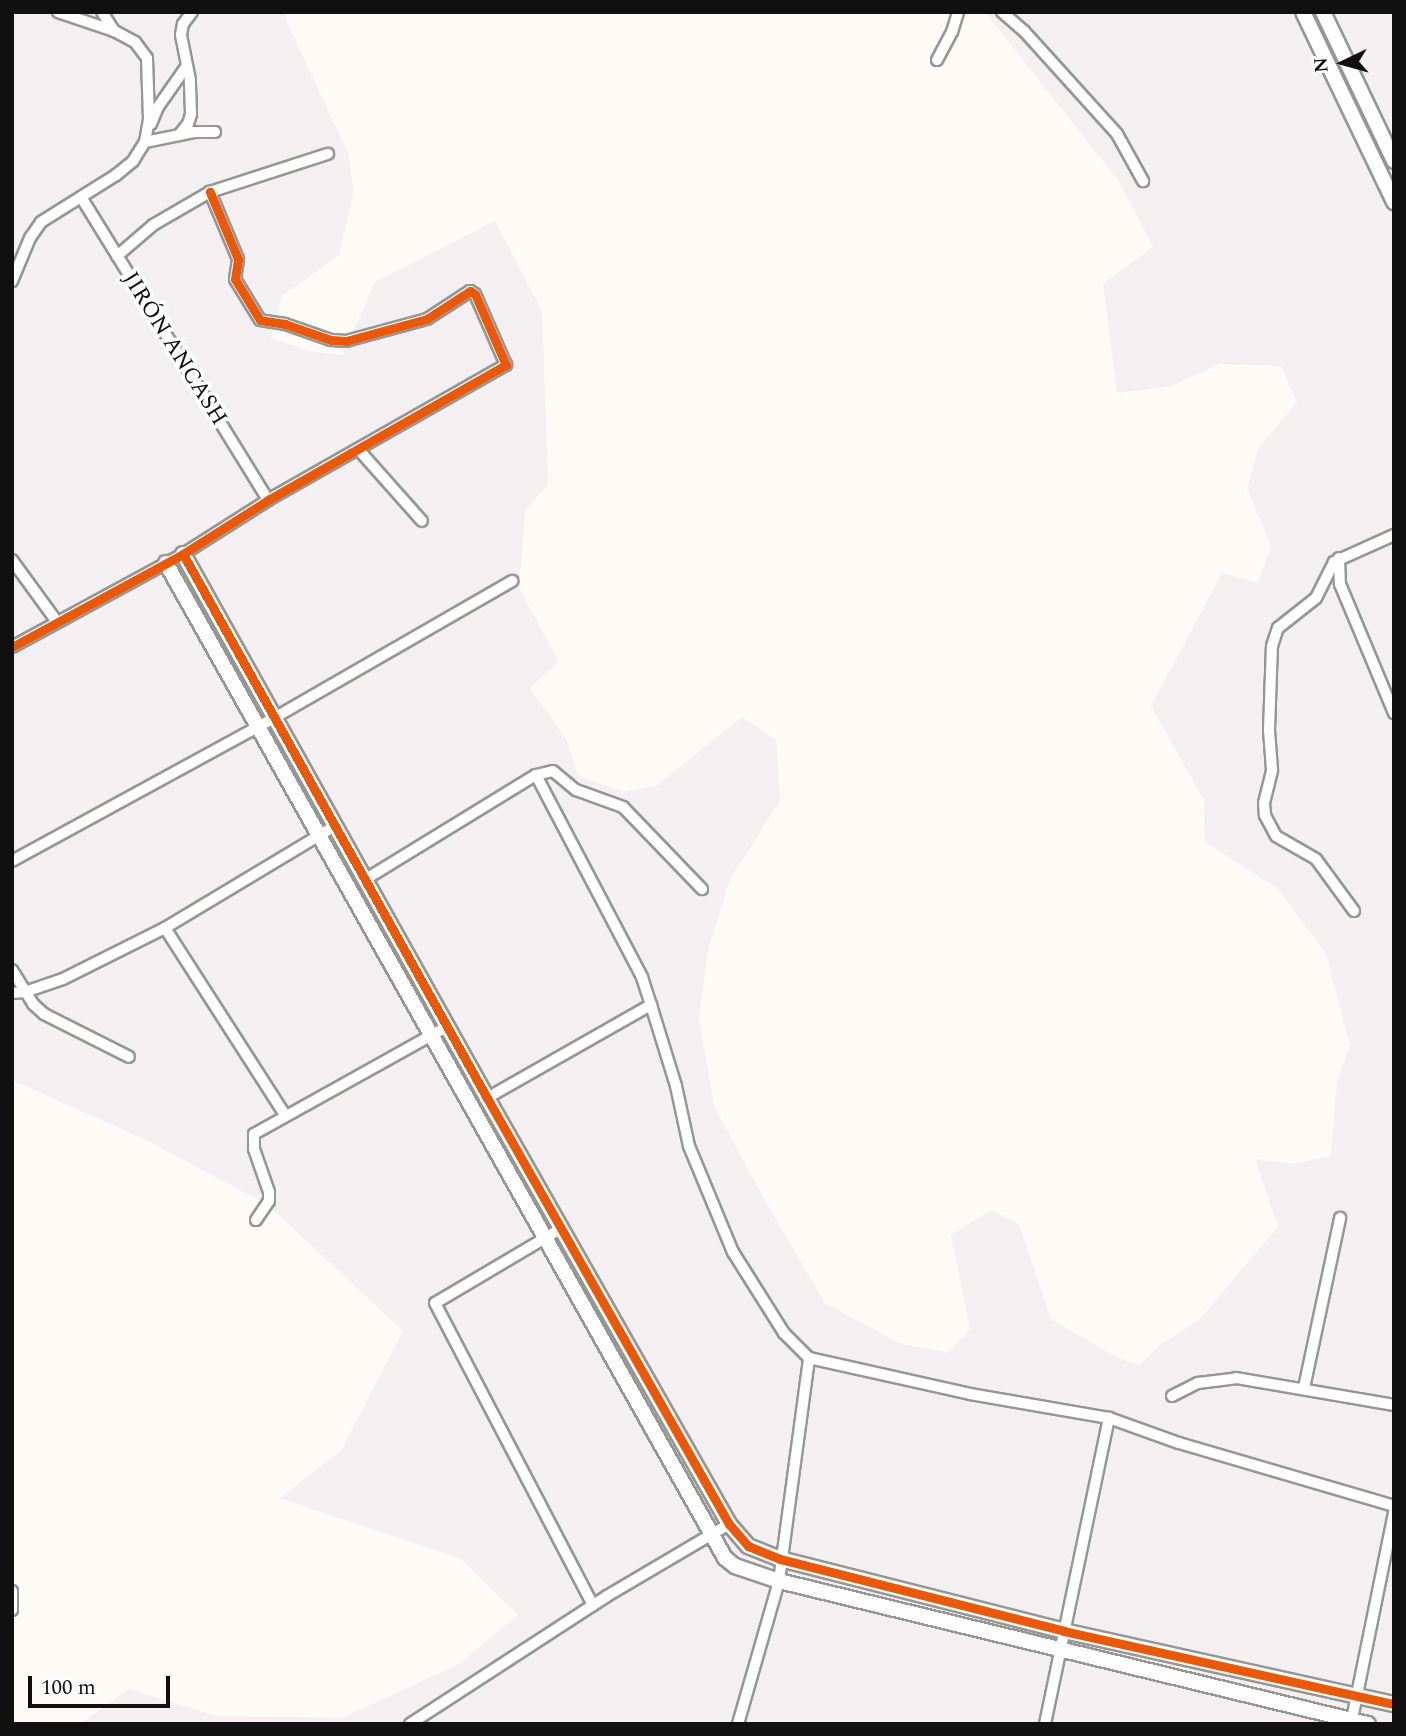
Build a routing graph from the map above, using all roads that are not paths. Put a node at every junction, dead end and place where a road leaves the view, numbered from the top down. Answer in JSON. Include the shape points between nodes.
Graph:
{"nodes":[{"id":1,"x":58,"y":12,"type":"edge"},
{"id":2,"x":102,"y":12,"type":"edge"},
{"id":3,"x":192,"y":12,"type":"edge"},
{"id":4,"x":958,"y":12,"type":"edge"},
{"id":5,"x":1002,"y":12,"type":"edge"},
{"id":6,"x":1303,"y":12,"type":"edge"},
{"id":7,"x":1323,"y":12,"type":"edge"},
{"id":8,"x":114,"y":32,"type":"junction"},
{"id":9,"x":937,"y":60,"type":"dead end"},
{"id":10,"x":186,"y":67,"type":"junction"},
{"id":11,"x":148,"y":131,"type":"junction"},
{"id":12,"x":215,"y":132,"type":"dead end"},
{"id":13,"x":180,"y":135,"type":"junction"},
{"id":14,"x":145,"y":142,"type":"junction"},
{"id":15,"x":328,"y":154,"type":"dead end"},
{"id":16,"x":1394,"y":161,"type":"edge"},
{"id":17,"x":1143,"y":181,"type":"dead end"},
{"id":18,"x":210,"y":192,"type":"junction"},
{"id":19,"x":81,"y":197,"type":"junction"},
{"id":20,"x":1394,"y":202,"type":"edge"},
{"id":21,"x":117,"y":256,"type":"junction"},
{"id":22,"x":12,"y":281,"type":"edge"},
{"id":23,"x":358,"y":449,"type":"junction"},
{"id":24,"x":268,"y":500,"type":"junction"},
{"id":25,"x":422,"y":521,"type":"dead end"},
{"id":26,"x":1394,"y":535,"type":"edge"},
{"id":27,"x":183,"y":554,"type":"junction"},
{"id":28,"x":1339,"y":558,"type":"junction"},
{"id":29,"x":12,"y":560,"type":"edge"},
{"id":30,"x":166,"y":563,"type":"junction"},
{"id":31,"x":512,"y":581,"type":"dead end"},
{"id":32,"x":57,"y":622,"type":"junction"},
{"id":33,"x":12,"y":647,"type":"edge"},
{"id":34,"x":1394,"y":713,"type":"edge"},
{"id":35,"x":274,"y":718,"type":"junction"},
{"id":36,"x":258,"y":727,"type":"junction"},
{"id":37,"x":536,"y":775,"type":"junction"},
{"id":38,"x":335,"y":826,"type":"junction"},
{"id":39,"x":320,"y":836,"type":"junction"},
{"id":40,"x":12,"y":862,"type":"edge"},
{"id":41,"x":366,"y":878,"type":"junction"},
{"id":42,"x":702,"y":889,"type":"dead end"},
{"id":43,"x":1354,"y":911,"type":"dead end"},
{"id":44,"x":164,"y":928,"type":"junction"},
{"id":45,"x":12,"y":970,"type":"edge"},
{"id":46,"x":25,"y":992,"type":"junction"},
{"id":47,"x":12,"y":993,"type":"edge"},
{"id":48,"x":651,"y":1005,"type":"junction"},
{"id":49,"x":448,"y":1026,"type":"junction"},
{"id":50,"x":430,"y":1036,"type":"junction"},
{"id":51,"x":129,"y":1057,"type":"dead end"},
{"id":52,"x":487,"y":1098,"type":"junction"},
{"id":53,"x":285,"y":1115,"type":"junction"},
{"id":54,"x":1340,"y":1218,"type":"dead end"},
{"id":55,"x":256,"y":1220,"type":"dead end"},
{"id":56,"x":562,"y":1228,"type":"junction"},
{"id":57,"x":546,"y":1238,"type":"junction"},
{"id":58,"x":809,"y":1358,"type":"junction"},
{"id":59,"x":1304,"y":1388,"type":"junction"},
{"id":60,"x":1172,"y":1396,"type":"dead end"},
{"id":61,"x":1394,"y":1405,"type":"edge"},
{"id":62,"x":1109,"y":1419,"type":"junction"},
{"id":63,"x":1394,"y":1506,"type":"edge"},
{"id":64,"x":1394,"y":1512,"type":"edge"},
{"id":65,"x":729,"y":1524,"type":"junction"},
{"id":66,"x":712,"y":1534,"type":"junction"},
{"id":67,"x":780,"y":1559,"type":"junction"},
{"id":68,"x":779,"y":1581,"type":"junction"},
{"id":69,"x":12,"y":1591,"type":"edge"},
{"id":70,"x":593,"y":1605,"type":"junction"},
{"id":71,"x":12,"y":1610,"type":"edge"},
{"id":72,"x":1064,"y":1631,"type":"junction"},
{"id":73,"x":1061,"y":1648,"type":"junction"},
{"id":74,"x":1357,"y":1696,"type":"junction"},
{"id":75,"x":1394,"y":1704,"type":"edge"},
{"id":76,"x":1351,"y":1722,"type":"edge"},
{"id":77,"x":410,"y":1724,"type":"edge"},
{"id":78,"x":738,"y":1724,"type":"edge"},
{"id":79,"x":1045,"y":1724,"type":"edge"},
{"id":80,"x":1368,"y":1724,"type":"edge"}],
"edges":[{"from":1,"to":8,"type":"street"},
{"from":2,"to":8,"type":"street"},
{"from":3,"to":10,"type":"street","via":[[181,35]]},
{"from":4,"to":9,"type":"street"},
{"from":5,"to":17,"type":"street","via":[[1116,134]]},
{"from":6,"to":20,"type":"street"},
{"from":7,"to":16,"type":"street"},
{"from":8,"to":11,"type":"street","via":[[135,42],[147,58]]},
{"from":10,"to":11,"type":"street","via":[[158,107]]},
{"from":10,"to":13,"type":"street","via":[[191,107]]},
{"from":11,"to":14,"type":"street"},
{"from":12,"to":13,"type":"street"},
{"from":13,"to":14,"type":"street"},
{"from":14,"to":19,"type":"street","via":[[133,161]]},
{"from":15,"to":18,"type":"street"},
{"from":18,"to":21,"type":"street","via":[[153,225]]},
{"from":18,"to":23,"type":"street","via":[[238,259],[235,279],[260,320],[346,341],[428,319],[465,292],[475,294],[506,360],[504,368]]},
{"from":19,"to":21,"type":"street","name":"JIRÓN ANCASH"},
{"from":19,"to":22,"type":"street","via":[[41,222]]},
{"from":21,"to":24,"type":"street","name":"JIRÓN ANCASH"},
{"from":23,"to":24,"type":"street"},
{"from":23,"to":25,"type":"street"},
{"from":24,"to":27,"type":"street"},
{"from":26,"to":28,"type":"street"},
{"from":27,"to":30,"type":"street"},
{"from":27,"to":35,"type":"street"},
{"from":28,"to":34,"type":"street","via":[[1340,584]]},
{"from":28,"to":43,"type":"street","via":[[1311,603],[1276,634],[1269,730],[1272,770],[1264,809],[1271,831],[1316,859]]},
{"from":29,"to":32,"type":"street"},
{"from":30,"to":32,"type":"street"},
{"from":30,"to":36,"type":"street"},
{"from":31,"to":35,"type":"street"},
{"from":32,"to":33,"type":"street"},
{"from":35,"to":36,"type":"street"},
{"from":35,"to":38,"type":"street"},
{"from":36,"to":39,"type":"street"},
{"from":36,"to":40,"type":"street"},
{"from":37,"to":41,"type":"street"},
{"from":37,"to":42,"type":"street","via":[[553,771],[576,790],[623,807]]},
{"from":37,"to":48,"type":"street","via":[[642,977]]},
{"from":38,"to":39,"type":"street"},
{"from":38,"to":41,"type":"street"},
{"from":39,"to":44,"type":"street"},
{"from":39,"to":50,"type":"street"},
{"from":41,"to":49,"type":"street"},
{"from":44,"to":46,"type":"street","via":[[63,979]]},
{"from":44,"to":53,"type":"street"},
{"from":45,"to":46,"type":"street"},
{"from":46,"to":47,"type":"street"},
{"from":46,"to":51,"type":"street","via":[[44,1014]]},
{"from":48,"to":52,"type":"street"},
{"from":48,"to":58,"type":"street","via":[[689,1146],[733,1252],[783,1333]]},
{"from":49,"to":50,"type":"street"},
{"from":49,"to":52,"type":"street"},
{"from":50,"to":53,"type":"street"},
{"from":50,"to":57,"type":"street"},
{"from":52,"to":56,"type":"street"},
{"from":53,"to":55,"type":"street","via":[[260,1128],[252,1140],[269,1192]]},
{"from":54,"to":59,"type":"street"},
{"from":56,"to":57,"type":"street"},
{"from":56,"to":65,"type":"street"},
{"from":57,"to":66,"type":"street"},
{"from":57,"to":70,"type":"street","via":[[435,1303]]},
{"from":58,"to":62,"type":"street"},
{"from":58,"to":67,"type":"street"},
{"from":59,"to":60,"type":"street","via":[[1236,1378],[1198,1383]]},
{"from":59,"to":61,"type":"street"},
{"from":62,"to":63,"type":"street"},
{"from":62,"to":72,"type":"street"},
{"from":64,"to":74,"type":"street"},
{"from":65,"to":66,"type":"street"},
{"from":65,"to":67,"type":"street","via":[[748,1546]]},
{"from":66,"to":68,"type":"street","via":[[734,1566]]},
{"from":66,"to":70,"type":"street"},
{"from":67,"to":68,"type":"street"},
{"from":67,"to":72,"type":"street"},
{"from":68,"to":73,"type":"street"},
{"from":68,"to":78,"type":"street"},
{"from":69,"to":71,"type":"street"},
{"from":70,"to":77,"type":"street"},
{"from":72,"to":73,"type":"street"},
{"from":72,"to":74,"type":"street"},
{"from":73,"to":76,"type":"street"},
{"from":73,"to":79,"type":"street"},
{"from":74,"to":75,"type":"street"},
{"from":74,"to":76,"type":"street"},
{"from":76,"to":80,"type":"street"}]}
